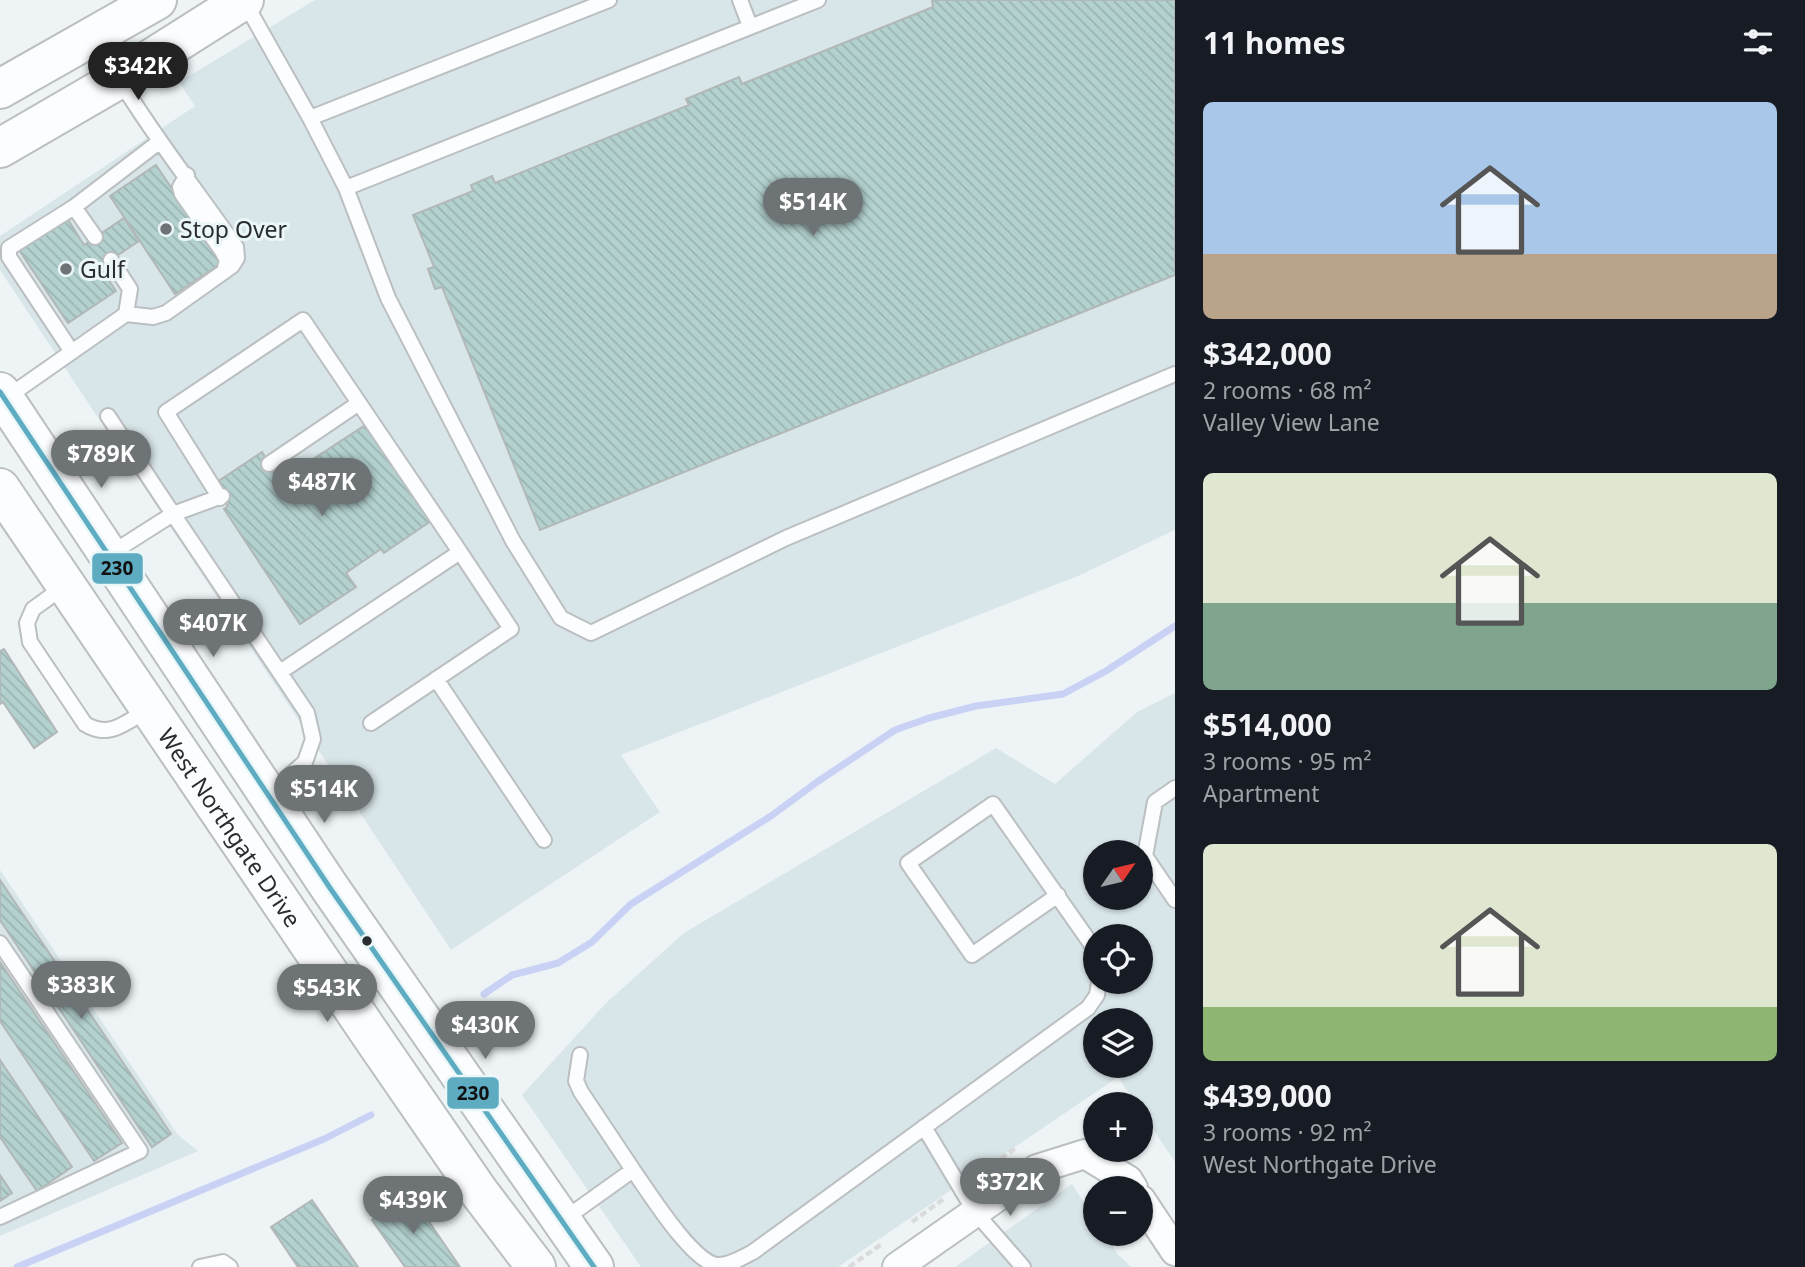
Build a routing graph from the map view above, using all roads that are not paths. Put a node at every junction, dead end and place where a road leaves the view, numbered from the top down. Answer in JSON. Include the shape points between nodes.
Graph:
{"nodes":[{"id":1,"x":157,"y":0,"type":"edge"},
{"id":2,"x":244,"y":0,"type":"edge"},
{"id":3,"x":609,"y":0,"type":"edge"},
{"id":4,"x":740,"y":0,"type":"edge"},
{"id":5,"x":818,"y":0,"type":"edge"},
{"id":6,"x":750,"y":26,"type":"junction"},
{"id":7,"x":119,"y":79,"type":"junction"},
{"id":8,"x":0,"y":89,"type":"edge"},
{"id":9,"x":310,"y":118,"type":"junction"},
{"id":10,"x":159,"y":142,"type":"junction"},
{"id":11,"x":0,"y":148,"type":"edge"},
{"id":12,"x":346,"y":188,"type":"junction"},
{"id":13,"x":74,"y":207,"type":"junction"},
{"id":14,"x":88,"y":234,"type":"dead end"},
{"id":15,"x":111,"y":268,"type":"dead end"},
{"id":16,"x":125,"y":314,"type":"junction"},
{"id":17,"x":72,"y":352,"type":"junction"},
{"id":18,"x":1175,"y":374,"type":"edge"},
{"id":19,"x":2,"y":395,"type":"edge"},
{"id":20,"x":359,"y":403,"type":"junction"},
{"id":21,"x":108,"y":416,"type":"dead end"},
{"id":22,"x":270,"y":464,"type":"dead end"},
{"id":23,"x":0,"y":488,"type":"edge"},
{"id":24,"x":173,"y":514,"type":"junction"},
{"id":25,"x":460,"y":552,"type":"junction"},
{"id":26,"x":108,"y":555,"type":"junction"},
{"id":27,"x":66,"y":585,"type":"junction"},
{"id":28,"x":280,"y":672,"type":"junction"},
{"id":29,"x":436,"y":679,"type":"junction"},
{"id":30,"x":150,"y":708,"type":"junction"},
{"id":31,"x":371,"y":723,"type":"dead end"},
{"id":32,"x":1175,"y":788,"type":"edge"},
{"id":33,"x":268,"y":795,"type":"junction"},
{"id":34,"x":226,"y":822,"type":"junction"},
{"id":35,"x":544,"y":840,"type":"dead end"},
{"id":36,"x":1058,"y":895,"type":"junction"},
{"id":37,"x":1175,"y":901,"type":"edge"},
{"id":38,"x":1083,"y":932,"type":"edge"},
{"id":39,"x":0,"y":943,"type":"edge"},
{"id":40,"x":1097,"y":994,"type":"edge"},
{"id":41,"x":580,"y":1055,"type":"dead end"},
{"id":42,"x":924,"y":1128,"type":"junction"},
{"id":43,"x":633,"y":1170,"type":"junction"},
{"id":44,"x":1121,"y":1176,"type":"edge"},
{"id":45,"x":975,"y":1212,"type":"junction"},
{"id":46,"x":0,"y":1217,"type":"edge"},
{"id":47,"x":1153,"y":1218,"type":"edge"},
{"id":48,"x":562,"y":1221,"type":"junction"},
{"id":49,"x":1175,"y":1251,"type":"edge"},
{"id":50,"x":200,"y":1267,"type":"edge"},
{"id":51,"x":230,"y":1267,"type":"edge"},
{"id":52,"x":536,"y":1267,"type":"edge"},
{"id":53,"x":594,"y":1267,"type":"edge"},
{"id":54,"x":897,"y":1267,"type":"edge"},
{"id":55,"x":1023,"y":1267,"type":"edge"}],
"edges":[{"from":1,"to":8,"type":"main road"},
{"from":2,"to":7,"type":"main road"},
{"from":2,"to":9,"type":"lane"},
{"from":3,"to":9,"type":"lane"},
{"from":4,"to":6,"type":"lane"},
{"from":5,"to":6,"type":"lane"},
{"from":6,"to":12,"type":"lane"},
{"from":7,"to":10,"type":"lane"},
{"from":7,"to":11,"type":"main road"},
{"from":9,"to":12,"type":"lane"},
{"from":10,"to":13,"type":"lane"},
{"from":10,"to":16,"type":"lane","via":[[236,247],[237,258],[166,313],[153,317]]},
{"from":12,"to":18,"type":"lane","via":[[388,298],[513,541],[561,618],[591,633],[786,538]]},
{"from":13,"to":14,"type":"lane"},
{"from":13,"to":17,"type":"lane","via":[[9,248],[9,257],[52,311]]},
{"from":15,"to":16,"type":"lane","via":[[130,289]]},
{"from":16,"to":17,"type":"lane"},
{"from":17,"to":19,"type":"lane"},
{"from":19,"to":26,"type":"main road"},
{"from":20,"to":22,"type":"lane"},
{"from":20,"to":24,"type":"lane","via":[[303,320],[166,412],[221,497]]},
{"from":20,"to":25,"type":"lane"},
{"from":21,"to":24,"type":"lane"},
{"from":23,"to":27,"type":"main road","name":"West Northgate Drive"},
{"from":24,"to":26,"type":"lane"},
{"from":24,"to":28,"type":"lane"},
{"from":25,"to":28,"type":"lane"},
{"from":25,"to":29,"type":"lane","via":[[512,629]]},
{"from":26,"to":33,"type":"main road"},
{"from":27,"to":30,"type":"main road","name":"West Northgate Drive"},
{"from":27,"to":30,"type":"lane","via":[[33,609],[27,623],[30,642],[85,724],[95,730],[111,730]]},
{"from":28,"to":33,"type":"lane","via":[[307,713],[313,739],[305,762]]},
{"from":29,"to":31,"type":"lane"},
{"from":29,"to":35,"type":"lane"},
{"from":30,"to":34,"type":"main road","name":"West Northgate Drive"},
{"from":32,"to":37,"type":"lane","via":[[1155,802],[1145,856]]},
{"from":33,"to":34,"type":"main road"},
{"from":33,"to":48,"type":"main road"},
{"from":34,"to":52,"type":"main road","name":"West Northgate Drive","via":[[374,1041]]},
{"from":36,"to":36,"type":"lane","via":[[993,804],[908,863],[972,955]]},
{"from":36,"to":38,"type":"lane"},
{"from":39,"to":46,"type":"lane","via":[[140,1151]]},
{"from":40,"to":42,"type":"lane","via":[[1088,1008]]},
{"from":41,"to":43,"type":"lane","via":[[576,1081]]},
{"from":42,"to":43,"type":"lane","via":[[753,1252],[717,1265],[703,1259],[682,1239]]},
{"from":42,"to":45,"type":"lane"},
{"from":43,"to":48,"type":"lane"},
{"from":44,"to":45,"type":"street","via":[[1085,1154],[1037,1169]]},
{"from":45,"to":54,"type":"street"},
{"from":45,"to":55,"type":"lane"},
{"from":47,"to":49,"type":"street"},
{"from":48,"to":53,"type":"main road"},
{"from":50,"to":51,"type":"lane","via":[[223,1262]]}]}
